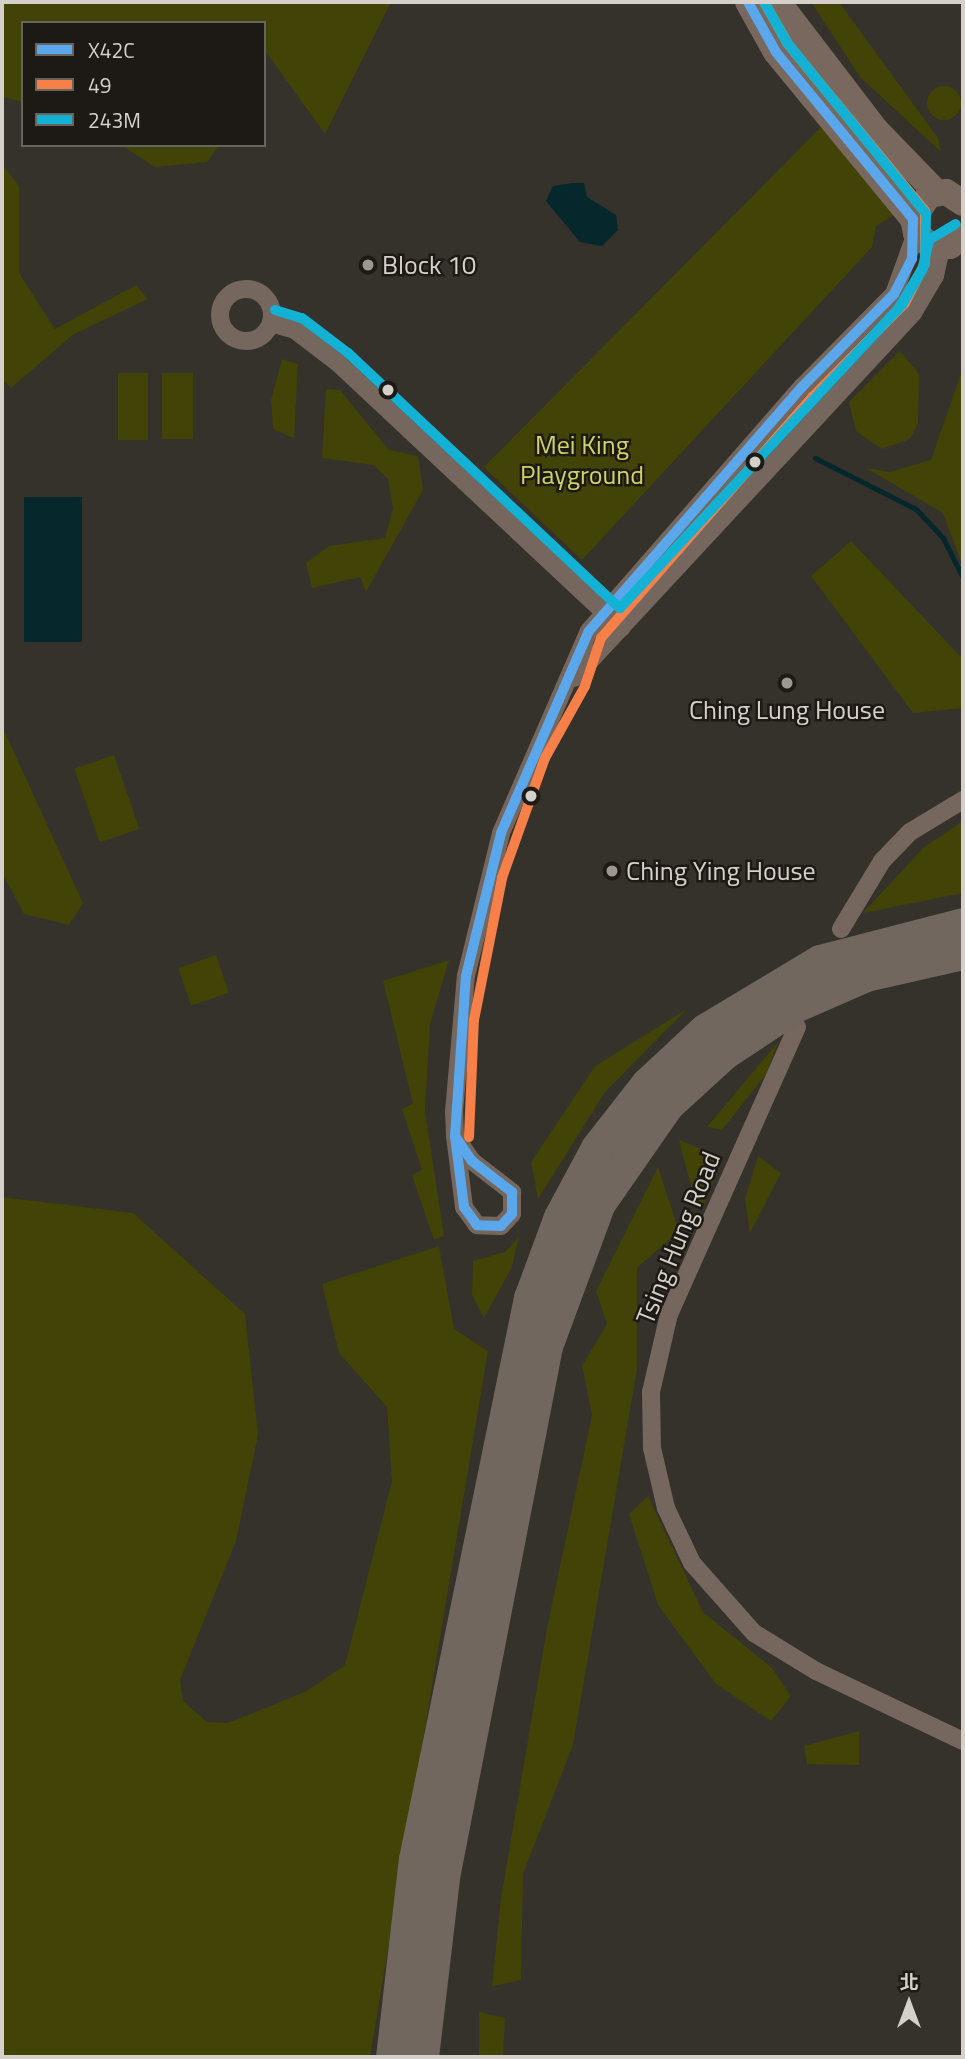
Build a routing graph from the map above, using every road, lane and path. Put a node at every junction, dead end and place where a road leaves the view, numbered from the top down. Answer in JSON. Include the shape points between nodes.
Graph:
{"nodes":[{"id":1,"x":747,"y":2,"type":"edge"},
{"id":2,"x":778,"y":2,"type":"edge"},
{"id":3,"x":954,"y":197,"type":"edge"},
{"id":4,"x":915,"y":226,"type":"junction"},
{"id":5,"x":957,"y":240,"type":"edge"},
{"id":6,"x":271,"y":323,"type":"dead end"},
{"id":7,"x":602,"y":610,"type":"junction"},
{"id":8,"x":621,"y":628,"type":"junction"},
{"id":9,"x":572,"y":680,"type":"junction"},
{"id":10,"x":963,"y":800,"type":"edge"},
{"id":11,"x":963,"y":924,"type":"edge"},
{"id":12,"x":841,"y":929,"type":"dead end"},
{"id":13,"x":963,"y":953,"type":"edge"},
{"id":14,"x":797,"y":1027,"type":"dead end"},
{"id":15,"x":455,"y":1136,"type":"junction"},
{"id":16,"x":963,"y":1741,"type":"edge"},
{"id":17,"x":392,"y":2057,"type":"edge"},
{"id":18,"x":422,"y":2057,"type":"edge"}],
"edges":[{"from":1,"to":4,"type":"main road","via":[[776,52]]},
{"from":2,"to":3,"type":"main road","via":[[876,130]]},
{"from":3,"to":4,"type":"main road","via":[[922,199]]},
{"from":4,"to":5,"type":"main road"},
{"from":4,"to":7,"type":"street","via":[[894,294]]},
{"from":5,"to":8,"type":"street","via":[[913,313]]},
{"from":6,"to":7,"type":"street","via":[[295,330],[338,363]]},
{"from":7,"to":8,"type":"street"},
{"from":7,"to":9,"type":"street"},
{"from":8,"to":9,"type":"street"},
{"from":9,"to":15,"type":"street","via":[[532,752],[488,874],[460,1018]]},
{"from":10,"to":12,"type":"street","via":[[910,832],[882,861]]},
{"from":11,"to":17,"type":"highway","bridge":true,"via":[[820,961],[705,1030],[647,1084],[610,1131],[544,1256],[514,1353],[443,1717],[403,1932]]},
{"from":13,"to":18,"type":"highway","bridge":true,"via":[[866,975],[795,1006],[724,1053],[667,1105],[611,1182],[569,1271],[535,1395],[432,1944]]},
{"from":14,"to":16,"type":"street","name":"Tsing Hung Road","via":[[669,1314],[651,1392],[652,1448],[666,1508],[692,1563],[754,1633],[816,1671]]},
{"from":15,"to":15,"type":"street","via":[[472,1161],[512,1192],[512,1214],[500,1226],[482,1227],[467,1215]]}]}
